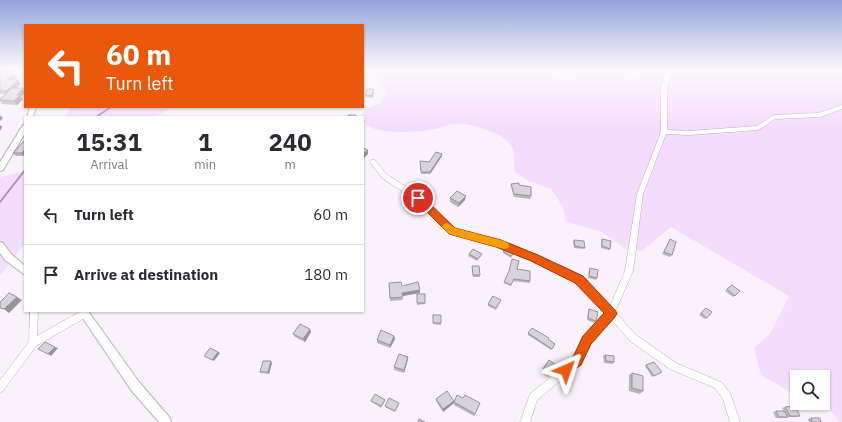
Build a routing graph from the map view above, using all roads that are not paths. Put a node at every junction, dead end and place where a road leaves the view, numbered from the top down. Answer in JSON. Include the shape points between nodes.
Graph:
{"nodes":[{"id":1,"x":664,"y":90,"type":"edge"},
{"id":2,"x":842,"y":107,"type":"edge"},
{"id":3,"x":24,"y":129,"type":"edge"},
{"id":4,"x":664,"y":132,"type":"junction"},
{"id":5,"x":373,"y":162,"type":"dead end"},
{"id":6,"x":0,"y":168,"type":"edge"},
{"id":7,"x":0,"y":246,"type":"edge"},
{"id":8,"x":24,"y":270,"type":"edge"},
{"id":9,"x":34,"y":312,"type":"edge"},
{"id":10,"x":84,"y":312,"type":"edge"},
{"id":11,"x":612,"y":313,"type":"junction"},
{"id":12,"x":33,"y":343,"type":"junction"},
{"id":13,"x":0,"y":388,"type":"edge"},
{"id":14,"x":166,"y":422,"type":"edge"},
{"id":15,"x":525,"y":422,"type":"edge"},
{"id":16,"x":735,"y":422,"type":"edge"}],
"edges":[{"from":1,"to":4,"type":"street"},
{"from":2,"to":4,"type":"street","via":[[820,115],[774,117],[758,128],[689,133]]},
{"from":3,"to":6,"type":"street"},
{"from":4,"to":11,"type":"street","via":[[640,194],[630,271]]},
{"from":5,"to":11,"type":"street","via":[[384,176],[418,198],[452,232],[498,243],[579,280]]},
{"from":7,"to":8,"type":"street","via":[[8,257]]},
{"from":9,"to":12,"type":"street"},
{"from":10,"to":12,"type":"street"},
{"from":10,"to":14,"type":"street","via":[[135,386]]},
{"from":11,"to":15,"type":"street","via":[[587,340],[577,361],[533,398]]},
{"from":11,"to":16,"type":"street","via":[[633,338],[674,366],[718,385],[727,396]]},
{"from":12,"to":13,"type":"street"}]}
